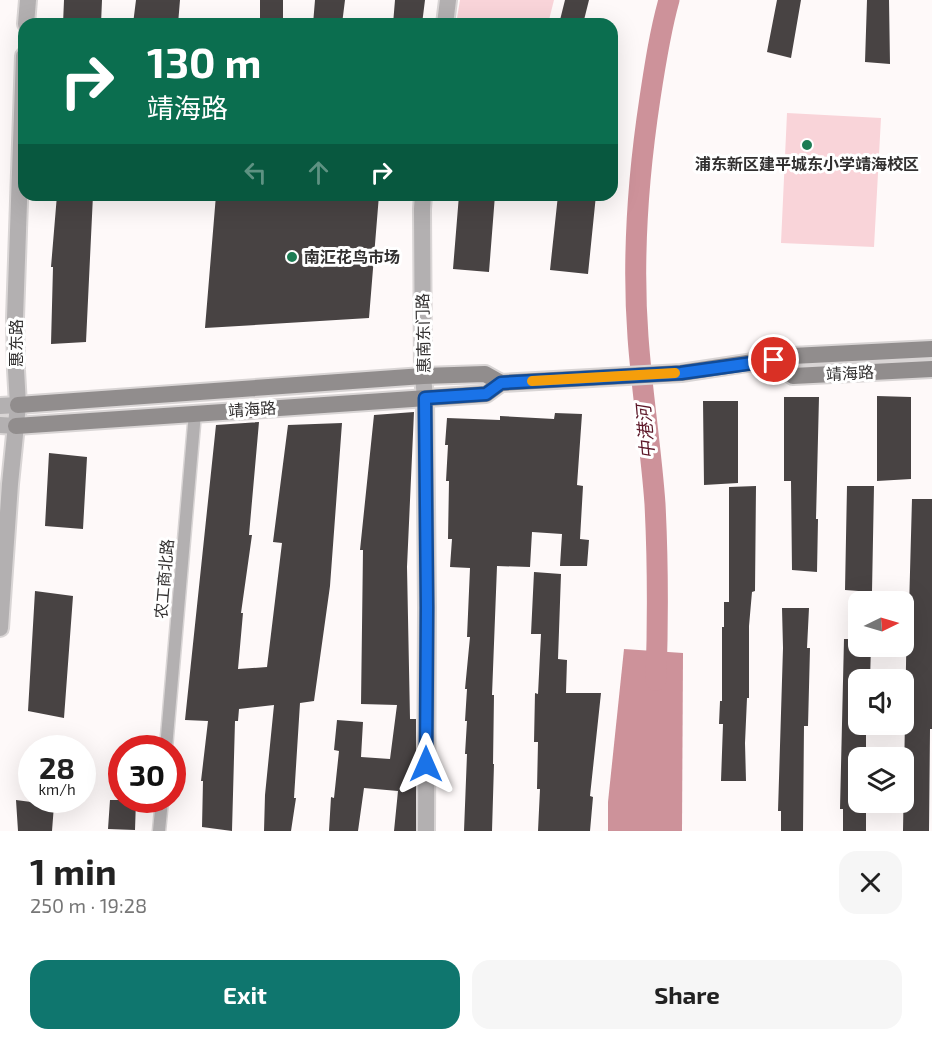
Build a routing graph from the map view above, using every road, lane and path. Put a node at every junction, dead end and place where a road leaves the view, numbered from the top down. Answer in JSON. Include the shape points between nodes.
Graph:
{"nodes":[{"id":1,"x":28,"y":0,"type":"edge"},
{"id":2,"x":448,"y":0,"type":"edge"},
{"id":3,"x":26,"y":18,"type":"edge"},
{"id":4,"x":445,"y":18,"type":"edge"},
{"id":5,"x":19,"y":201,"type":"edge"},
{"id":6,"x":423,"y":201,"type":"edge"},
{"id":7,"x":932,"y":349,"type":"edge"},
{"id":8,"x":774,"y":360,"type":"junction"},
{"id":9,"x":932,"y":369,"type":"edge"},
{"id":10,"x":423,"y":376,"type":"junction"},
{"id":11,"x":501,"y":383,"type":"junction"},
{"id":12,"x":425,"y":398,"type":"junction"},
{"id":13,"x":18,"y":405,"type":"junction"},
{"id":14,"x":0,"y":406,"type":"edge"},
{"id":15,"x":195,"y":413,"type":"junction"},
{"id":16,"x":8,"y":425,"type":"edge"},
{"id":17,"x":0,"y":628,"type":"edge"},
{"id":18,"x":167,"y":735,"type":"edge"},
{"id":19,"x":161,"y":813,"type":"edge"},
{"id":20,"x":159,"y":831,"type":"edge"},
{"id":21,"x":426,"y":831,"type":"edge"}],
"edges":[{"from":1,"to":3,"type":"street"},
{"from":2,"to":4,"type":"street"},
{"from":5,"to":13,"type":"street","name":"惠东路","via":[[15,318]]},
{"from":6,"to":10,"type":"street","name":"惠南东门路"},
{"from":7,"to":8,"type":"main road","name":"靖海路"},
{"from":8,"to":9,"type":"main road","name":"靖海路","via":[[793,376]]},
{"from":8,"to":11,"type":"main road","name":"靖海路","via":[[681,373]]},
{"from":10,"to":11,"type":"main road","name":"靖海路","via":[[485,374]]},
{"from":10,"to":12,"type":"street","name":"惠南东门路"},
{"from":10,"to":13,"type":"main road","name":"靖海路"},
{"from":11,"to":12,"type":"main road","name":"靖海路","via":[[486,394]]},
{"from":12,"to":15,"type":"main road","name":"靖海路"},
{"from":12,"to":21,"type":"street","name":"惠南东门路"},
{"from":13,"to":14,"type":"street","name":"靖海路"},
{"from":13,"to":16,"type":"street","name":"惠东路"},
{"from":15,"to":16,"type":"main road","name":"靖海路"},
{"from":15,"to":18,"type":"lane","name":"农工商北路"},
{"from":16,"to":17,"type":"street","name":"惠东路"},
{"from":19,"to":20,"type":"lane"}]}
